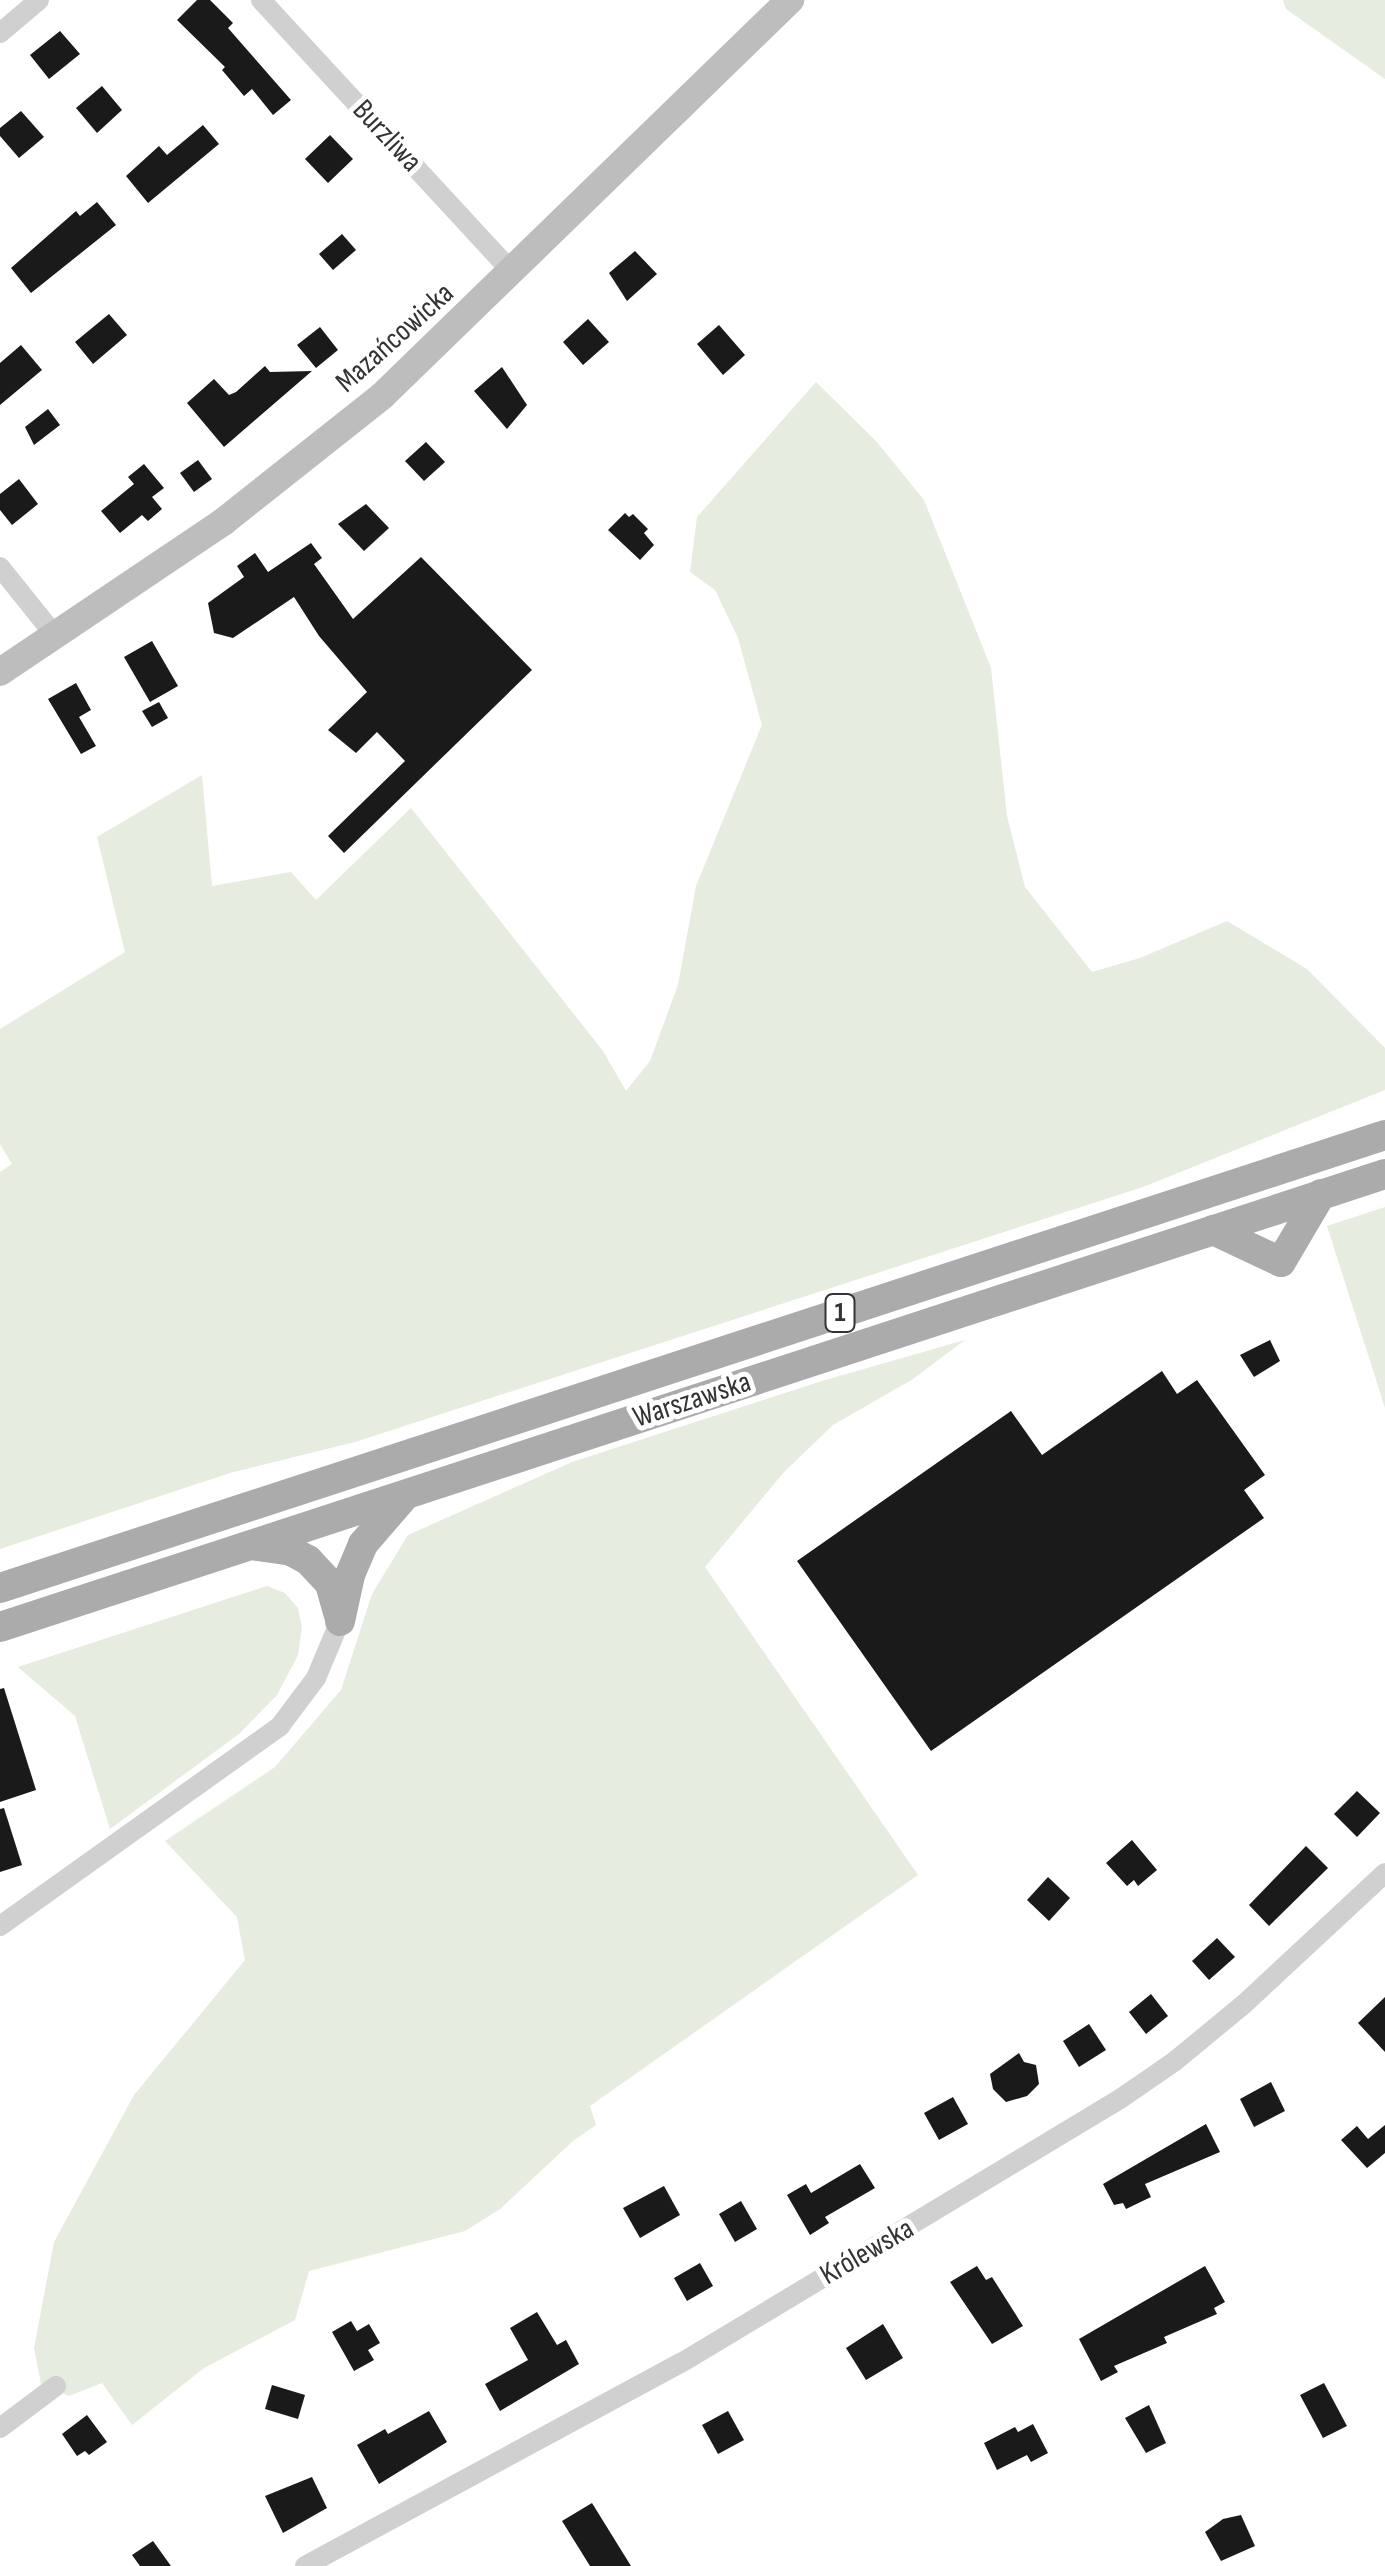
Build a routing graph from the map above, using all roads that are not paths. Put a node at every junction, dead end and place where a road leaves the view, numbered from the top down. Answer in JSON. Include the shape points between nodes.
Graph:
{"nodes":[{"id":1,"x":39,"y":0,"type":"edge"},
{"id":2,"x":261,"y":0,"type":"edge"},
{"id":3,"x":790,"y":0,"type":"edge"},
{"id":4,"x":0,"y":33,"type":"edge"},
{"id":5,"x":513,"y":273,"type":"junction"},
{"id":6,"x":0,"y":567,"type":"edge"},
{"id":7,"x":56,"y":637,"type":"junction"},
{"id":8,"x":0,"y":672,"type":"edge"},
{"id":9,"x":1385,"y":1135,"type":"edge"},
{"id":10,"x":1385,"y":1174,"type":"edge"},
{"id":11,"x":1321,"y":1194,"type":"junction"},
{"id":12,"x":1213,"y":1230,"type":"junction"},
{"id":13,"x":411,"y":1492,"type":"junction"},
{"id":14,"x":235,"y":1550,"type":"junction"},
{"id":15,"x":0,"y":1575,"type":"edge"},
{"id":16,"x":31,"y":1578,"type":"junction"},
{"id":17,"x":0,"y":1588,"type":"edge"},
{"id":18,"x":340,"y":1622,"type":"junction"},
{"id":19,"x":0,"y":1627,"type":"edge"},
{"id":20,"x":1385,"y":1872,"type":"edge"},
{"id":21,"x":0,"y":1926,"type":"edge"},
{"id":22,"x":56,"y":2386,"type":"dead end"},
{"id":23,"x":0,"y":2428,"type":"edge"},
{"id":24,"x":306,"y":2566,"type":"edge"}],
"edges":[{"from":1,"to":4,"type":"street"},
{"from":2,"to":5,"type":"street","name":"Burzliwa"},
{"from":3,"to":5,"type":"street","name":"Mazańcowicka"},
{"from":5,"to":7,"type":"street","name":"Mazańcowicka","via":[[303,461]]},
{"from":6,"to":7,"type":"street"},
{"from":7,"to":8,"type":"street","name":"Mazańcowicka"},
{"from":9,"to":16,"type":"main road","name":"Warszawska","number":"1"},
{"from":10,"to":11,"type":"main road","name":"Warszawska","number":"1"},
{"from":11,"to":12,"type":"main road","name":"Warszawska","number":"1"},
{"from":11,"to":12,"type":"main road","via":[[1282,1262]]},
{"from":12,"to":13,"type":"main road","name":"Warszawska","number":"1"},
{"from":13,"to":14,"type":"main road","name":"Warszawska","number":"1"},
{"from":13,"to":18,"type":"main road","via":[[363,1544]]},
{"from":14,"to":18,"type":"main road","via":[[272,1546],[308,1560],[330,1584]]},
{"from":14,"to":19,"type":"main road","name":"Warszawska","number":"1"},
{"from":15,"to":16,"type":"main road"},
{"from":16,"to":17,"type":"main road","name":"Warszawska","number":"1"},
{"from":18,"to":21,"type":"street","via":[[316,1678],[280,1726]]},
{"from":20,"to":24,"type":"street","name":"Królewska","via":[[1175,2062],[1120,2099],[682,2362]]},
{"from":22,"to":23,"type":"street"}]}
